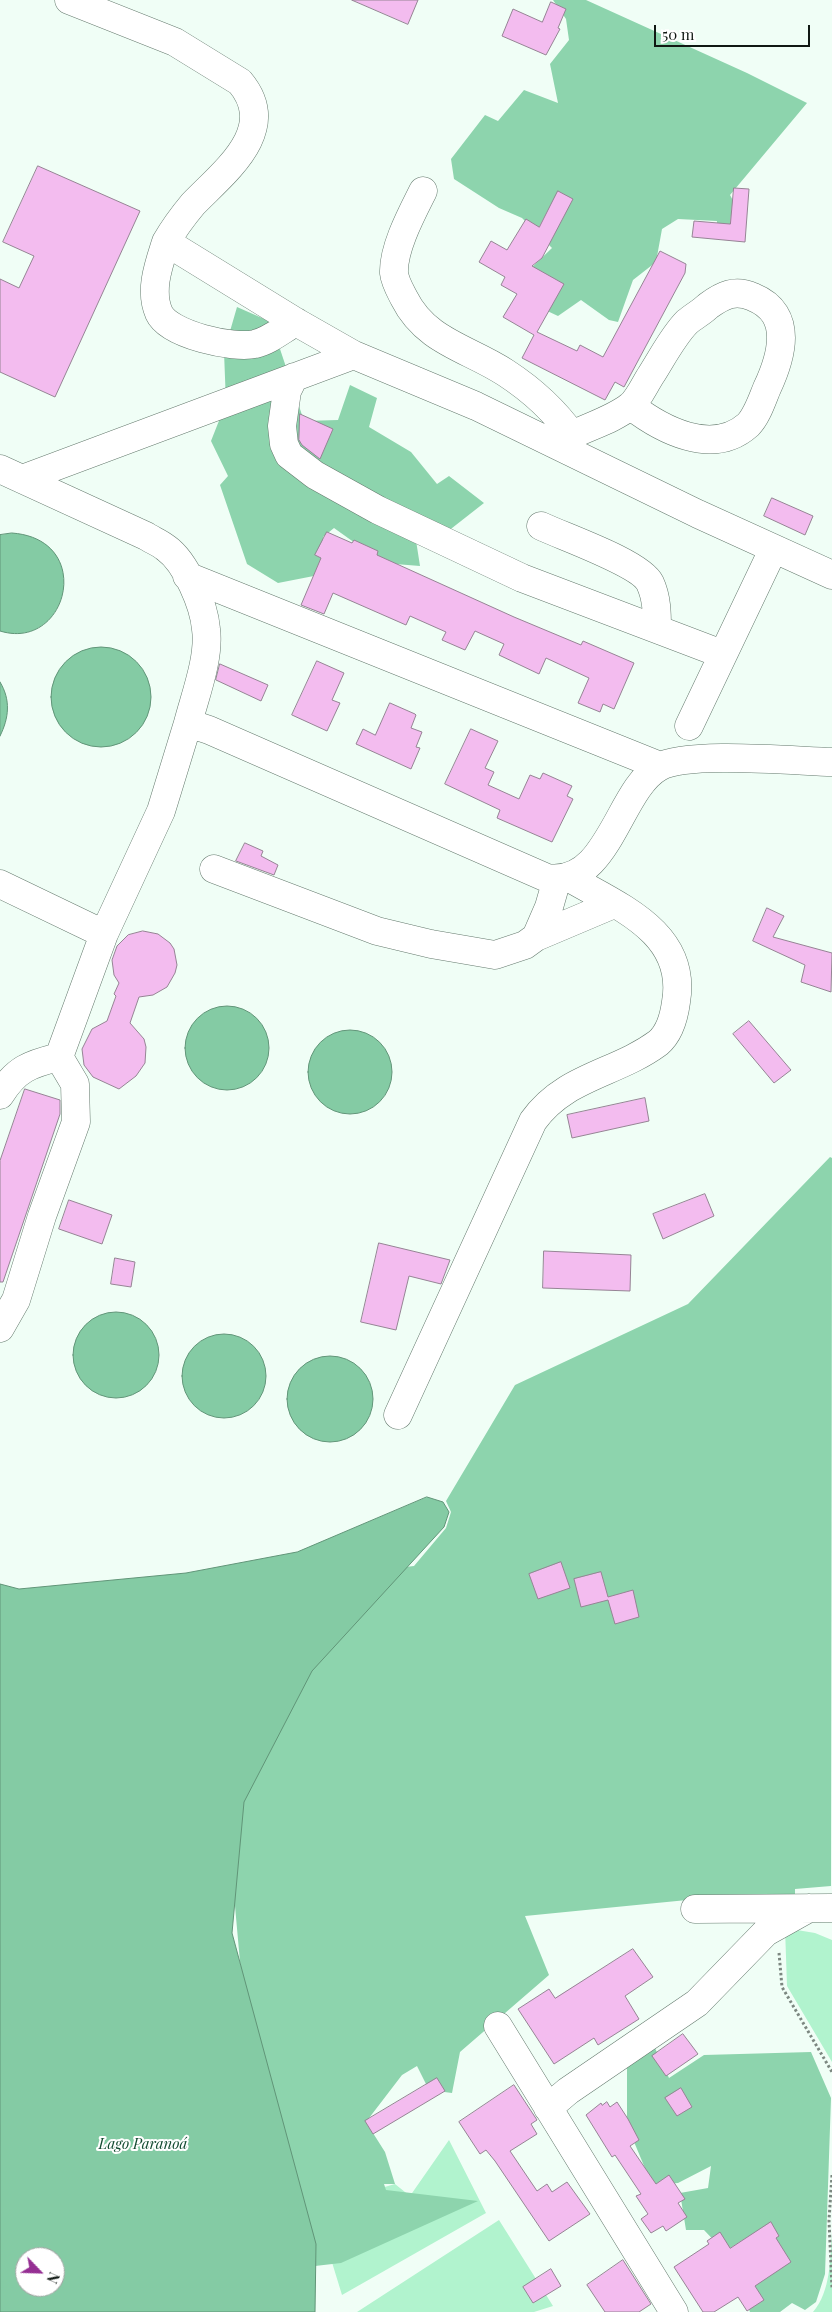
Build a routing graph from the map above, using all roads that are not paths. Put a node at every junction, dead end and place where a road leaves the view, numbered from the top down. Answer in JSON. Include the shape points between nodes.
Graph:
{"nodes":[{"id":1,"x":69,"y":0,"type":"edge"},
{"id":2,"x":423,"y":191,"type":"dead end"},
{"id":3,"x":166,"y":242,"type":"junction"},
{"id":4,"x":296,"y":322,"type":"junction"},
{"id":5,"x":354,"y":355,"type":"junction"},
{"id":6,"x":294,"y":377,"type":"junction"},
{"id":7,"x":631,"y":406,"type":"junction"},
{"id":8,"x":570,"y":443,"type":"junction"},
{"id":9,"x":11,"y":474,"type":"edge"},
{"id":10,"x":541,"y":526,"type":"dead end"},
{"id":11,"x":773,"y":550,"type":"junction"},
{"id":12,"x":832,"y":575,"type":"edge"},
{"id":13,"x":187,"y":576,"type":"junction"},
{"id":14,"x":657,"y":630,"type":"junction"},
{"id":15,"x":722,"y":654,"type":"junction"},
{"id":16,"x":188,"y":723,"type":"junction"},
{"id":17,"x":689,"y":726,"type":"dead end"},
{"id":18,"x":832,"y":762,"type":"edge"},
{"id":19,"x":660,"y":766,"type":"junction"},
{"id":20,"x":214,"y":869,"type":"dead end"},
{"id":21,"x":562,"y":878,"type":"junction"},
{"id":22,"x":0,"y":884,"type":"edge"},
{"id":23,"x":614,"y":904,"type":"junction"},
{"id":24,"x":104,"y":934,"type":"junction"},
{"id":25,"x":536,"y":938,"type":"junction"},
{"id":26,"x":59,"y":1057,"type":"junction"},
{"id":27,"x":0,"y":1095,"type":"edge"},
{"id":28,"x":0,"y":1328,"type":"edge"},
{"id":29,"x":398,"y":1415,"type":"dead end"},
{"id":30,"x":821,"y":1908,"type":"edge"},
{"id":31,"x":695,"y":1909,"type":"dead end"},
{"id":32,"x":498,"y":2026,"type":"dead end"},
{"id":33,"x":548,"y":2108,"type":"junction"},
{"id":34,"x":674,"y":2312,"type":"edge"}],
"edges":[{"from":1,"to":3,"type":"lane","via":[[175,42],[240,82],[248,92],[255,116],[242,153],[181,219]]},
{"from":2,"to":8,"type":"lane","via":[[405,230],[394,272],[396,283],[410,308],[419,322],[434,335],[504,371],[526,387],[561,420]]},
{"from":3,"to":4,"type":"lane"},
{"from":3,"to":4,"type":"lane","via":[[155,288],[160,316],[172,326],[206,340],[252,345]]},
{"from":4,"to":5,"type":"lane"},
{"from":5,"to":6,"type":"lane"},
{"from":5,"to":8,"type":"lane"},
{"from":6,"to":9,"type":"lane"},
{"from":6,"to":14,"type":"lane","via":[[287,391],[282,426],[284,444],[289,455],[315,476],[378,510],[522,578]]},
{"from":7,"to":7,"type":"lane","via":[[686,323],[720,296],[732,292],[753,296],[770,310],[778,322],[782,336],[779,363],[757,412],[734,434],[719,438],[687,437],[653,423]]},
{"from":7,"to":8,"type":"lane"},
{"from":8,"to":11,"type":"lane"},
{"from":9,"to":13,"type":"lane","via":[[167,549]]},
{"from":10,"to":14,"type":"lane","via":[[636,568],[650,582],[656,601]]},
{"from":11,"to":12,"type":"lane"},
{"from":11,"to":15,"type":"lane"},
{"from":13,"to":16,"type":"lane","via":[[198,595],[207,629]]},
{"from":13,"to":19,"type":"lane"},
{"from":14,"to":15,"type":"lane"},
{"from":15,"to":17,"type":"lane"},
{"from":16,"to":21,"type":"lane","via":[[547,878]]},
{"from":16,"to":24,"type":"lane","via":[[161,811]]},
{"from":18,"to":19,"type":"lane","via":[[697,758]]},
{"from":19,"to":21,"type":"lane","via":[[641,782],[598,854]]},
{"from":20,"to":25,"type":"lane","via":[[377,932],[431,944],[495,955],[520,948]]},
{"from":21,"to":23,"type":"lane"},
{"from":21,"to":25,"type":"lane"},
{"from":22,"to":24,"type":"lane"},
{"from":23,"to":25,"type":"lane"},
{"from":23,"to":29,"type":"lane","via":[[644,921],[670,954],[678,991],[673,1020],[659,1042],[576,1083],[549,1102],[533,1121]]},
{"from":24,"to":26,"type":"lane"},
{"from":26,"to":27,"type":"lane","via":[[24,1068]]},
{"from":26,"to":28,"type":"lane","via":[[75,1084],[76,1122],[16,1300]]},
{"from":30,"to":31,"type":"lane"},
{"from":30,"to":33,"type":"lane","via":[[766,1932],[697,2002]]},
{"from":32,"to":33,"type":"lane"},
{"from":33,"to":34,"type":"lane"}]}
